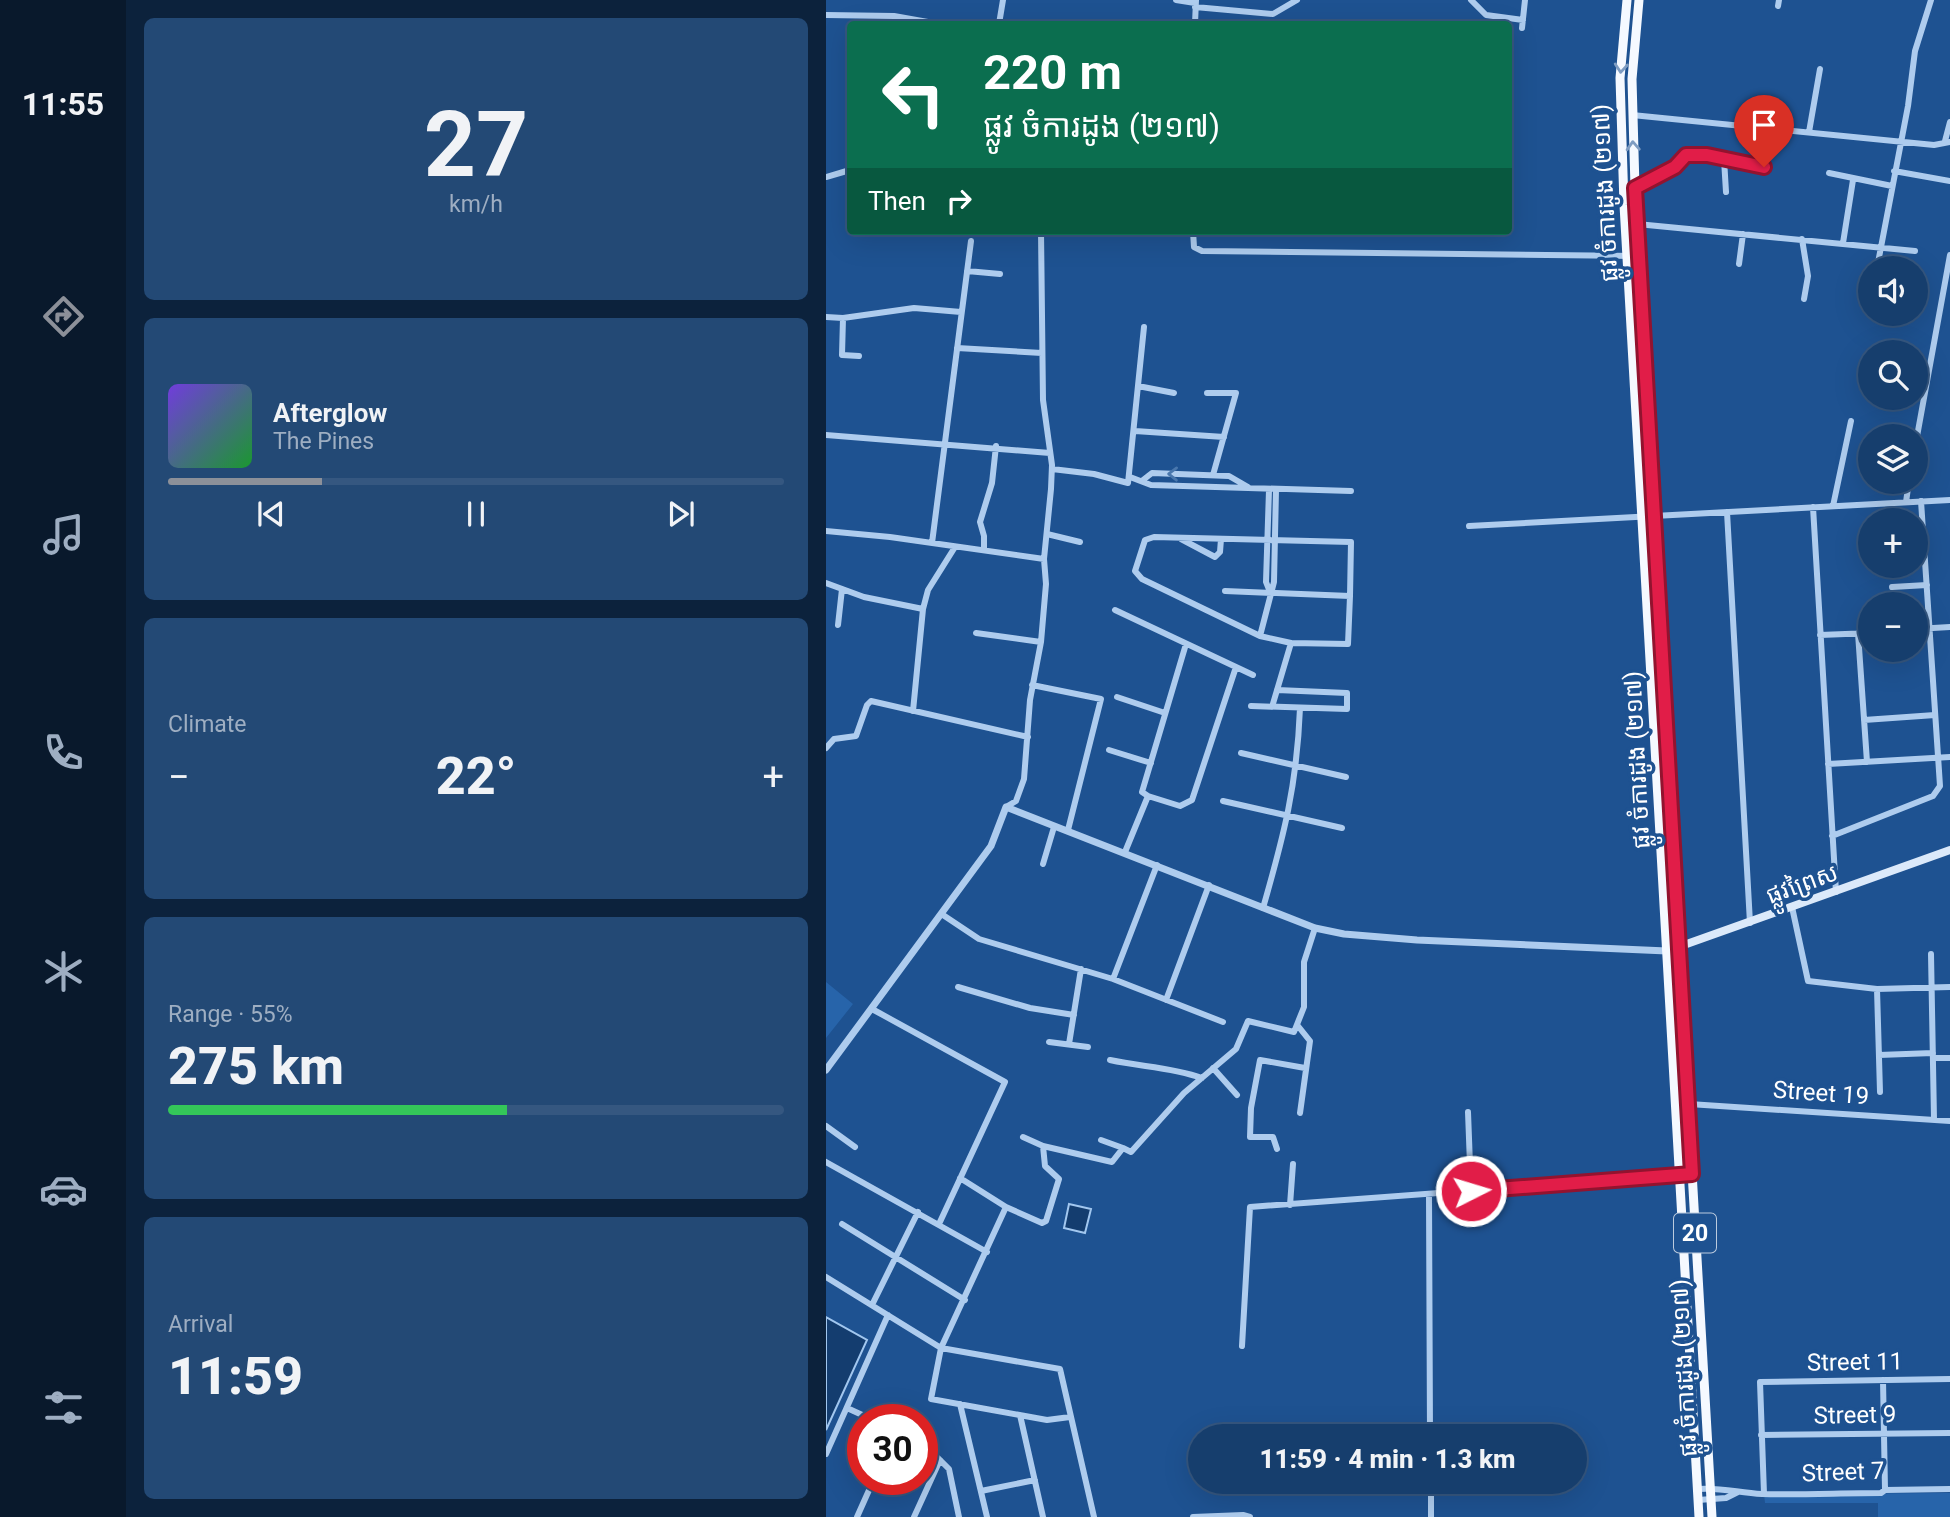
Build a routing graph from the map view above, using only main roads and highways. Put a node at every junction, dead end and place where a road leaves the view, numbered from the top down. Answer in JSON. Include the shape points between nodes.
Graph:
{"nodes":[{"id":1,"x":1627,"y":0,"type":"edge"},
{"id":2,"x":1639,"y":0,"type":"edge"},
{"id":3,"x":1625,"y":21,"type":"junction"},
{"id":4,"x":1638,"y":22,"type":"junction"},
{"id":5,"x":1950,"y":850,"type":"edge"},
{"id":6,"x":1679,"y":948,"type":"junction"},
{"id":7,"x":1667,"y":951,"type":"junction"},
{"id":8,"x":1699,"y":1517,"type":"edge"},
{"id":9,"x":1712,"y":1517,"type":"edge"}],
"edges":[{"from":1,"to":3,"type":"main road","name":"ផ្លូវ ចំការដូង (២១៧)","number":"20"},
{"from":2,"to":4,"type":"main road","name":"ផ្លូវ ចំការដូង (២១៧)","number":"20"},
{"from":3,"to":4,"type":"main road"},
{"from":3,"to":7,"type":"main road","name":"ផ្លូវ ចំការដូង (២១៧)","number":"20","one_way":true,"via":[[1620,107]]},
{"from":6,"to":4,"type":"main road","name":"ផ្លូវ ចំការដូង (២១៧)","number":"20","one_way":true,"via":[[1635,188],[1632,114]]},
{"from":5,"to":6,"type":"main road","name":"ផ្លូវព្រៃស"},
{"from":6,"to":7,"type":"main road","name":"ផ្លូវព្រៃស"},
{"from":6,"to":9,"type":"main road","name":"ផ្លូវ ចំការដូង (២១៧)","number":"20"},
{"from":7,"to":8,"type":"main road","name":"ផ្លូវ ចំការដូង (២១៧)","number":"20"}]}
